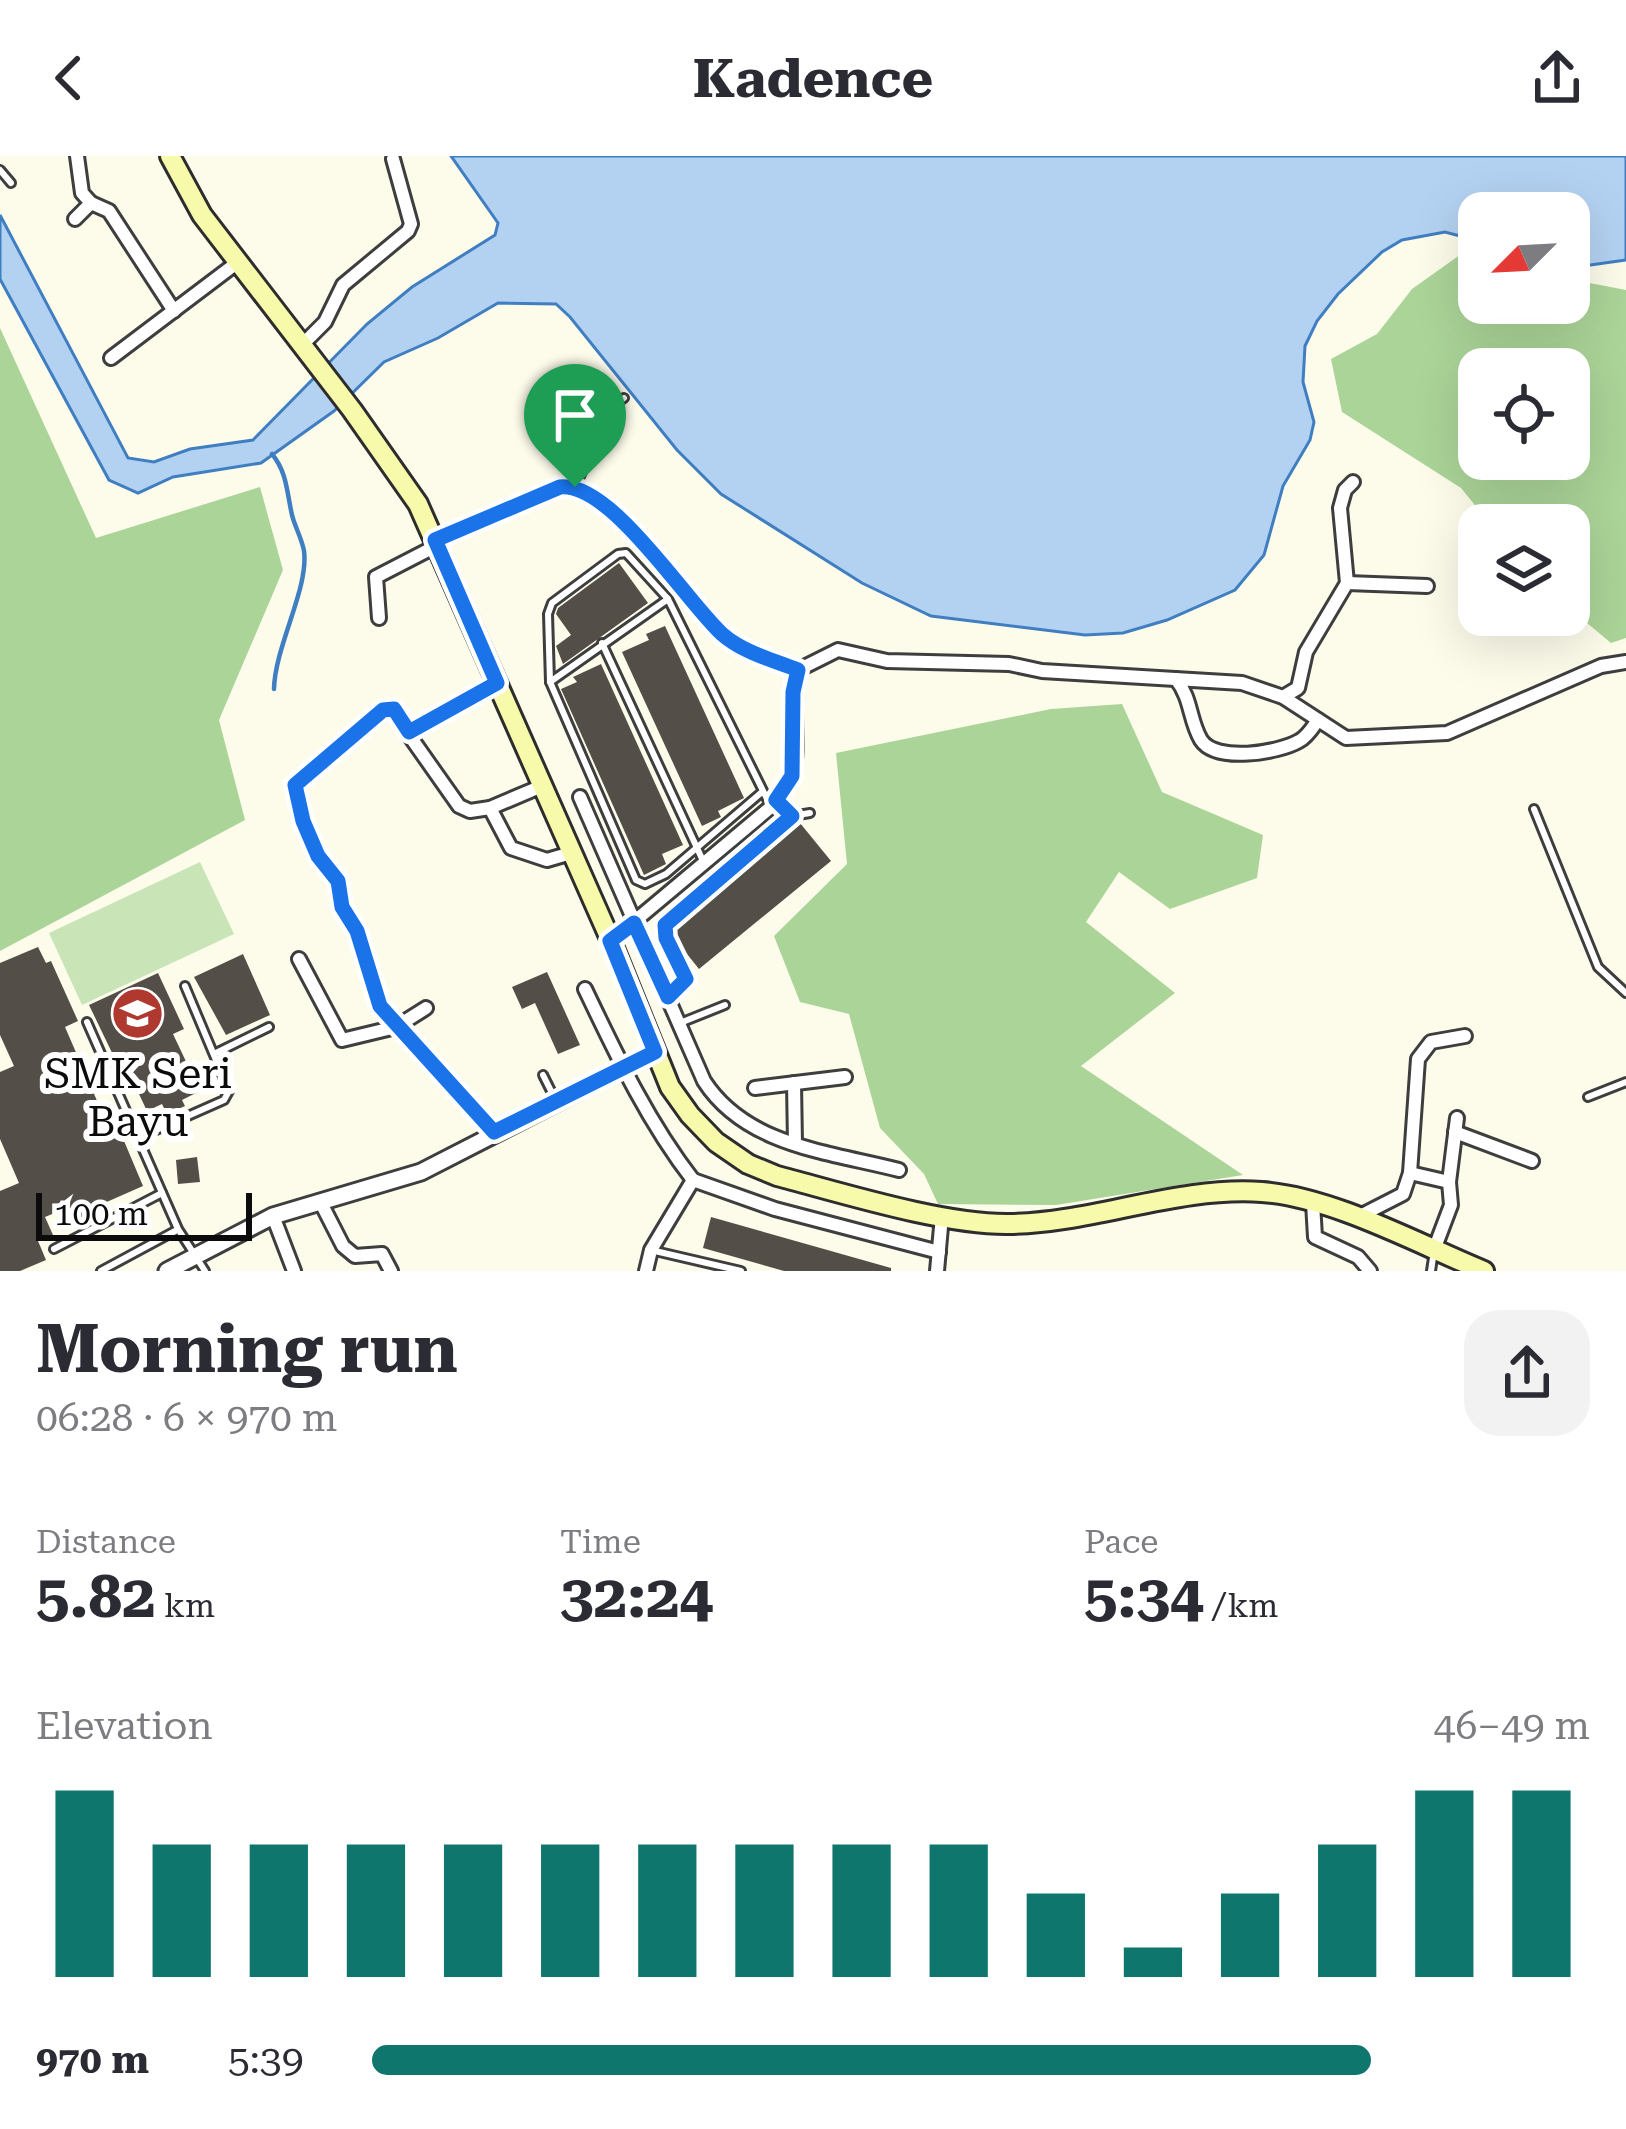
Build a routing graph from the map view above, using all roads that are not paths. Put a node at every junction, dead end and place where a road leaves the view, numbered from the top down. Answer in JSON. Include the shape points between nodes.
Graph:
{"nodes":[{"id":1,"x":76,"y":156,"type":"edge"},
{"id":2,"x":170,"y":156,"type":"edge"},
{"id":3,"x":393,"y":159,"type":"edge"},
{"id":4,"x":0,"y":170,"type":"edge"},
{"id":5,"x":11,"y":183,"type":"dead end"},
{"id":6,"x":92,"y":203,"type":"junction"},
{"id":7,"x":75,"y":219,"type":"dead end"},
{"id":8,"x":238,"y":262,"type":"junction"},
{"id":9,"x":174,"y":311,"type":"junction"},
{"id":10,"x":302,"y":345,"type":"junction"},
{"id":11,"x":111,"y":358,"type":"dead end"},
{"id":12,"x":624,"y":398,"type":"dead end"},
{"id":13,"x":1353,"y":482,"type":"dead end"},
{"id":14,"x":575,"y":487,"type":"junction"},
{"id":15,"x":437,"y":543,"type":"junction"},
{"id":16,"x":1347,"y":583,"type":"junction"},
{"id":17,"x":1427,"y":586,"type":"dead end"},
{"id":18,"x":668,"y":599,"type":"junction"},
{"id":19,"x":379,"y":618,"type":"dead end"},
{"id":20,"x":602,"y":643,"type":"junction"},
{"id":21,"x":1626,"y":662,"type":"edge"},
{"id":22,"x":798,"y":670,"type":"junction"},
{"id":23,"x":1176,"y":680,"type":"junction"},
{"id":24,"x":550,"y":682,"type":"junction"},
{"id":25,"x":497,"y":683,"type":"junction"},
{"id":26,"x":1283,"y":697,"type":"junction"},
{"id":27,"x":1318,"y":720,"type":"junction"},
{"id":28,"x":409,"y":732,"type":"junction"},
{"id":29,"x":542,"y":786,"type":"junction"},
{"id":30,"x":762,"y":792,"type":"junction"},
{"id":31,"x":580,"y":797,"type":"dead end"},
{"id":32,"x":771,"y":806,"type":"junction"},
{"id":33,"x":490,"y":808,"type":"junction"},
{"id":34,"x":1534,"y":808,"type":"dead end"},
{"id":35,"x":810,"y":813,"type":"dead end"},
{"id":36,"x":697,"y":849,"type":"junction"},
{"id":37,"x":572,"y":853,"type":"junction"},
{"id":38,"x":704,"y":862,"type":"junction"},
{"id":39,"x":634,"y":923,"type":"junction"},
{"id":40,"x":610,"y":941,"type":"junction"},
{"id":41,"x":299,"y":959,"type":"dead end"},
{"id":42,"x":185,"y":986,"type":"dead end"},
{"id":43,"x":585,"y":989,"type":"dead end"},
{"id":44,"x":1626,"y":993,"type":"edge"},
{"id":45,"x":668,"y":997,"type":"junction"},
{"id":46,"x":725,"y":1005,"type":"dead end"},
{"id":47,"x":426,"y":1008,"type":"dead end"},
{"id":48,"x":87,"y":1022,"type":"dead end"},
{"id":49,"x":680,"y":1023,"type":"junction"},
{"id":50,"x":269,"y":1027,"type":"dead end"},
{"id":51,"x":396,"y":1028,"type":"junction"},
{"id":52,"x":1465,"y":1036,"type":"dead end"},
{"id":53,"x":655,"y":1052,"type":"junction"},
{"id":54,"x":216,"y":1053,"type":"junction"},
{"id":55,"x":622,"y":1067,"type":"junction"},
{"id":56,"x":543,"y":1075,"type":"dead end"},
{"id":57,"x":844,"y":1077,"type":"dead end"},
{"id":58,"x":1626,"y":1082,"type":"edge"},
{"id":59,"x":794,"y":1083,"type":"junction"},
{"id":60,"x":755,"y":1088,"type":"dead end"},
{"id":61,"x":1588,"y":1097,"type":"dead end"},
{"id":62,"x":555,"y":1100,"type":"junction"},
{"id":63,"x":494,"y":1132,"type":"junction"},
{"id":64,"x":138,"y":1138,"type":"junction"},
{"id":65,"x":795,"y":1144,"type":"junction"},
{"id":66,"x":1532,"y":1161,"type":"dead end"},
{"id":67,"x":898,"y":1170,"type":"dead end"},
{"id":68,"x":1410,"y":1173,"type":"junction"},
{"id":69,"x":693,"y":1180,"type":"junction"},
{"id":70,"x":1449,"y":1182,"type":"junction"},
{"id":71,"x":162,"y":1193,"type":"junction"},
{"id":72,"x":320,"y":1201,"type":"junction"},
{"id":73,"x":1313,"y":1203,"type":"junction"},
{"id":74,"x":273,"y":1216,"type":"junction"},
{"id":75,"x":942,"y":1216,"type":"junction"},
{"id":76,"x":1357,"y":1219,"type":"junction"},
{"id":77,"x":178,"y":1229,"type":"junction"},
{"id":78,"x":54,"y":1249,"type":"dead end"},
{"id":79,"x":651,"y":1250,"type":"junction"},
{"id":80,"x":1434,"y":1250,"type":"junction"},
{"id":81,"x":939,"y":1252,"type":"junction"},
{"id":82,"x":197,"y":1255,"type":"junction"},
{"id":83,"x":101,"y":1271,"type":"edge"},
{"id":84,"x":167,"y":1271,"type":"edge"},
{"id":85,"x":205,"y":1271,"type":"edge"},
{"id":86,"x":295,"y":1271,"type":"edge"},
{"id":87,"x":391,"y":1271,"type":"edge"},
{"id":88,"x":646,"y":1271,"type":"edge"},
{"id":89,"x":740,"y":1271,"type":"edge"},
{"id":90,"x":937,"y":1271,"type":"edge"},
{"id":91,"x":1370,"y":1271,"type":"edge"},
{"id":92,"x":1431,"y":1271,"type":"edge"},
{"id":93,"x":1484,"y":1271,"type":"edge"}],
"edges":[{"from":1,"to":6,"type":"street","via":[[82,193]]},
{"from":2,"to":8,"type":"main road"},
{"from":3,"to":10,"type":"street","via":[[408,231],[343,285],[325,322]]},
{"from":4,"to":5,"type":"lane"},
{"from":6,"to":7,"type":"street"},
{"from":6,"to":9,"type":"street","via":[[109,211]]},
{"from":8,"to":9,"type":"street"},
{"from":8,"to":10,"type":"main road"},
{"from":9,"to":11,"type":"street"},
{"from":10,"to":15,"type":"main road","via":[[401,476]]},
{"from":12,"to":14,"type":"lane","via":[[586,430],[589,457]]},
{"from":13,"to":16,"type":"street","via":[[1340,508]]},
{"from":14,"to":15,"type":"street"},
{"from":14,"to":22,"type":"street","via":[[624,521],[724,636]]},
{"from":15,"to":19,"type":"street","via":[[376,578]]},
{"from":15,"to":25,"type":"main road"},
{"from":16,"to":17,"type":"street"},
{"from":16,"to":26,"type":"street","via":[[1306,652],[1298,688]]},
{"from":18,"to":20,"type":"lane"},
{"from":18,"to":24,"type":"lane","via":[[626,553],[618,554],[549,607]]},
{"from":18,"to":30,"type":"lane"},
{"from":20,"to":24,"type":"lane"},
{"from":20,"to":36,"type":"lane"},
{"from":21,"to":27,"type":"street","via":[[1447,733],[1346,738]]},
{"from":22,"to":23,"type":"street","via":[[838,650],[887,661]]},
{"from":22,"to":32,"type":"street","via":[[792,776]]},
{"from":23,"to":26,"type":"street","via":[[1242,683]]},
{"from":23,"to":27,"type":"street","via":[[1199,737],[1216,753],[1295,743]]},
{"from":24,"to":36,"type":"lane","via":[[636,880],[666,874]]},
{"from":25,"to":28,"type":"street"},
{"from":25,"to":29,"type":"main road"},
{"from":26,"to":27,"type":"street"},
{"from":28,"to":33,"type":"street","via":[[459,806]]},
{"from":28,"to":51,"type":"street","via":[[394,709],[383,710],[295,785],[303,821],[338,881],[380,1006]]},
{"from":29,"to":33,"type":"street"},
{"from":29,"to":37,"type":"main road"},
{"from":30,"to":32,"type":"lane"},
{"from":30,"to":36,"type":"lane"},
{"from":31,"to":39,"type":"street"},
{"from":32,"to":38,"type":"street"},
{"from":33,"to":37,"type":"street","via":[[511,848],[547,860]]},
{"from":34,"to":44,"type":"lane","via":[[1598,967]]},
{"from":35,"to":45,"type":"lane","via":[[792,816],[665,925],[686,979]]},
{"from":36,"to":38,"type":"lane"},
{"from":37,"to":40,"type":"main road"},
{"from":38,"to":39,"type":"street"},
{"from":39,"to":40,"type":"street"},
{"from":39,"to":45,"type":"street"},
{"from":40,"to":53,"type":"main road"},
{"from":41,"to":51,"type":"street","via":[[342,1040]]},
{"from":42,"to":54,"type":"lane"},
{"from":43,"to":55,"type":"street"},
{"from":45,"to":49,"type":"street"},
{"from":46,"to":49,"type":"lane"},
{"from":47,"to":51,"type":"street"},
{"from":48,"to":64,"type":"lane"},
{"from":49,"to":65,"type":"street","via":[[718,1102]]},
{"from":50,"to":54,"type":"lane"},
{"from":51,"to":63,"type":"street"},
{"from":52,"to":68,"type":"street","via":[[1431,1042],[1418,1059]]},
{"from":53,"to":55,"type":"street"},
{"from":53,"to":75,"type":"main road","via":[[690,1115],[748,1164]]},
{"from":54,"to":64,"type":"lane","via":[[229,1091],[224,1100]]},
{"from":55,"to":62,"type":"street"},
{"from":55,"to":69,"type":"street"},
{"from":56,"to":62,"type":"lane"},
{"from":57,"to":59,"type":"street"},
{"from":58,"to":61,"type":"lane"},
{"from":59,"to":60,"type":"street"},
{"from":59,"to":65,"type":"street"},
{"from":62,"to":63,"type":"street"},
{"from":63,"to":72,"type":"street","via":[[421,1172]]},
{"from":64,"to":71,"type":"lane"},
{"from":65,"to":67,"type":"street"},
{"from":66,"to":70,"type":"street","via":[[1456,1125]]},
{"from":68,"to":70,"type":"street"},
{"from":68,"to":76,"type":"street","via":[[1403,1193]]},
{"from":69,"to":79,"type":"street"},
{"from":69,"to":81,"type":"street"},
{"from":70,"to":80,"type":"street","via":[[1451,1205]]},
{"from":71,"to":77,"type":"lane"},
{"from":71,"to":78,"type":"lane"},
{"from":72,"to":74,"type":"street"},
{"from":72,"to":87,"type":"street","via":[[343,1246],[355,1256],[382,1254]]},
{"from":73,"to":75,"type":"main road","via":[[1229,1192],[1040,1222]]},
{"from":73,"to":76,"type":"main road"},
{"from":73,"to":91,"type":"street","via":[[1315,1237]]},
{"from":74,"to":82,"type":"street"},
{"from":74,"to":86,"type":"street"},
{"from":75,"to":81,"type":"street"},
{"from":76,"to":80,"type":"main road"},
{"from":77,"to":82,"type":"lane"},
{"from":77,"to":83,"type":"lane"},
{"from":79,"to":88,"type":"street"},
{"from":79,"to":89,"type":"lane"},
{"from":80,"to":92,"type":"lane"},
{"from":80,"to":93,"type":"main road"},
{"from":81,"to":90,"type":"street"},
{"from":82,"to":84,"type":"street"},
{"from":82,"to":85,"type":"lane"}]}
